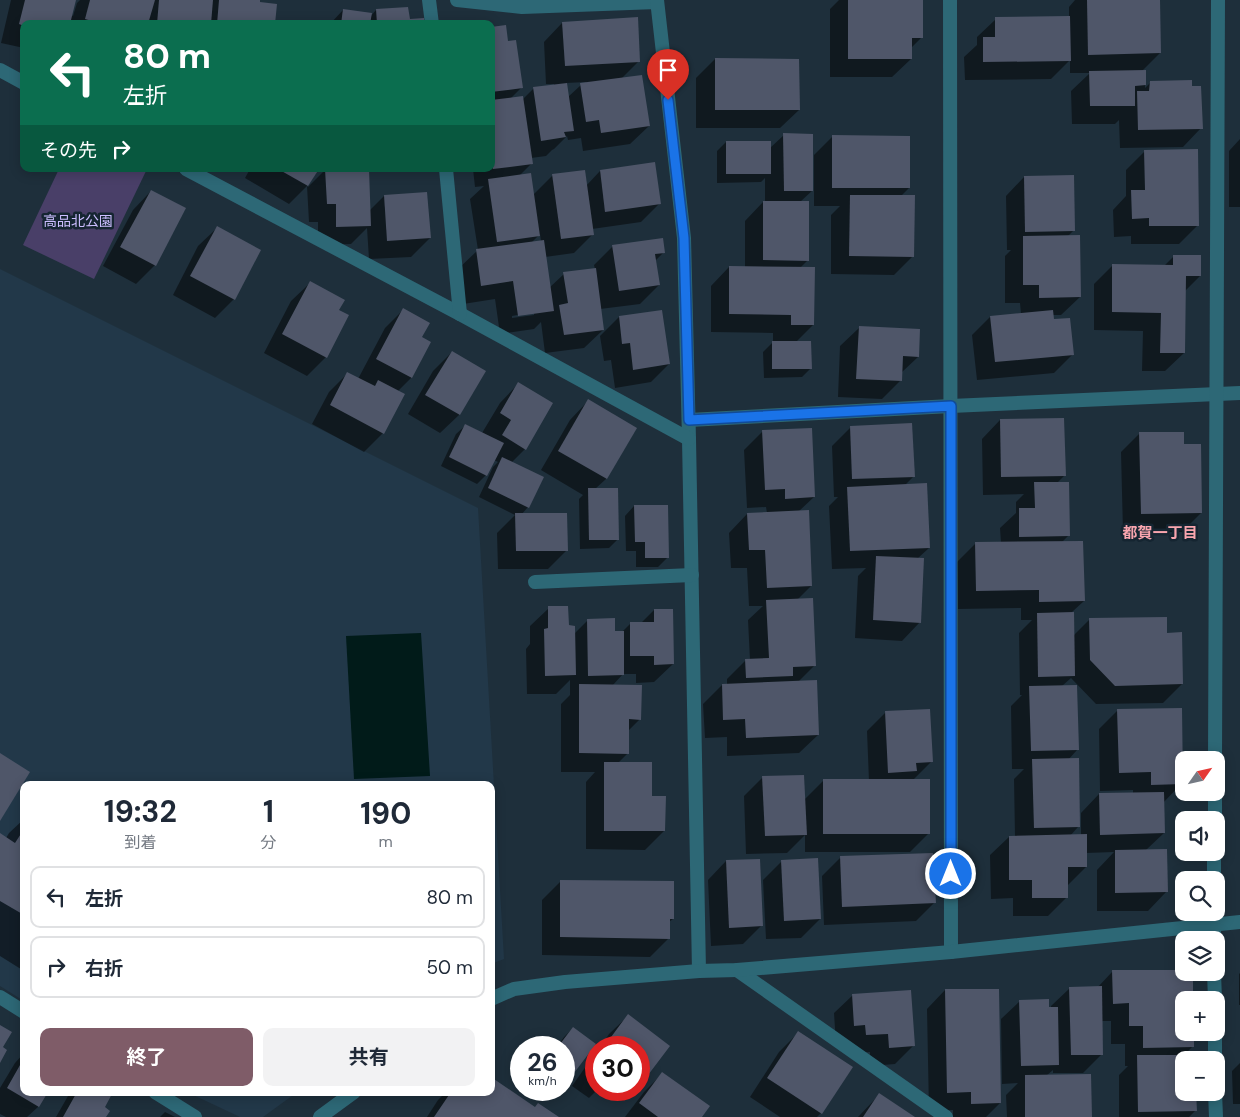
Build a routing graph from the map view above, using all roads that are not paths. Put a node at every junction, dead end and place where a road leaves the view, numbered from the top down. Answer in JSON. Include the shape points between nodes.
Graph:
{"nodes":[{"id":1,"x":430,"y":0,"type":"edge"},
{"id":2,"x":457,"y":0,"type":"edge"},
{"id":3,"x":950,"y":0,"type":"edge"},
{"id":4,"x":1218,"y":0,"type":"edge"},
{"id":5,"x":657,"y":1,"type":"edge"},
{"id":6,"x":432,"y":20,"type":"edge"},
{"id":7,"x":0,"y":70,"type":"edge"},
{"id":8,"x":20,"y":81,"type":"edge"},
{"id":9,"x":192,"y":172,"type":"edge"},
{"id":10,"x":446,"y":172,"type":"edge"},
{"id":11,"x":460,"y":314,"type":"junction"},
{"id":12,"x":1240,"y":393,"type":"edge"},
{"id":13,"x":1217,"y":394,"type":"junction"},
{"id":14,"x":951,"y":406,"type":"junction"},
{"id":15,"x":689,"y":420,"type":"junction"},
{"id":16,"x":689,"y":439,"type":"junction"},
{"id":17,"x":692,"y":575,"type":"junction"},
{"id":18,"x":535,"y":582,"type":"dead end"},
{"id":19,"x":1215,"y":751,"type":"edge"},
{"id":20,"x":1225,"y":920,"type":"edge"},
{"id":21,"x":1191,"y":921,"type":"edge"},
{"id":22,"x":1240,"y":922,"type":"edge"},
{"id":23,"x":952,"y":952,"type":"junction"},
{"id":24,"x":737,"y":970,"type":"junction"},
{"id":25,"x":699,"y":971,"type":"junction"},
{"id":26,"x":0,"y":997,"type":"edge"},
{"id":27,"x":495,"y":998,"type":"edge"},
{"id":28,"x":20,"y":1010,"type":"edge"},
{"id":29,"x":161,"y":1096,"type":"edge"},
{"id":30,"x":349,"y":1096,"type":"edge"},
{"id":31,"x":1216,"y":1101,"type":"edge"},
{"id":32,"x":195,"y":1117,"type":"edge"},
{"id":33,"x":320,"y":1117,"type":"edge"},
{"id":34,"x":946,"y":1117,"type":"edge"},
{"id":35,"x":1216,"y":1117,"type":"edge"}],
"edges":[{"from":1,"to":6,"type":"street"},
{"from":2,"to":5,"type":"street","via":[[522,7]]},
{"from":3,"to":14,"type":"street"},
{"from":4,"to":13,"type":"street"},
{"from":5,"to":15,"type":"street","via":[[684,238]]},
{"from":7,"to":8,"type":"street"},
{"from":9,"to":11,"type":"street"},
{"from":10,"to":11,"type":"street"},
{"from":11,"to":16,"type":"street"},
{"from":12,"to":13,"type":"street"},
{"from":13,"to":14,"type":"street"},
{"from":13,"to":19,"type":"street"},
{"from":14,"to":15,"type":"street"},
{"from":14,"to":23,"type":"street"},
{"from":15,"to":16,"type":"street"},
{"from":16,"to":17,"type":"street"},
{"from":17,"to":18,"type":"street"},
{"from":17,"to":25,"type":"street"},
{"from":20,"to":22,"type":"street"},
{"from":21,"to":23,"type":"street"},
{"from":23,"to":24,"type":"street"},
{"from":24,"to":25,"type":"street"},
{"from":24,"to":34,"type":"street"},
{"from":25,"to":27,"type":"street","via":[[556,983],[514,989]]},
{"from":26,"to":28,"type":"street"},
{"from":29,"to":32,"type":"street"},
{"from":30,"to":33,"type":"street"},
{"from":31,"to":35,"type":"street"}]}
